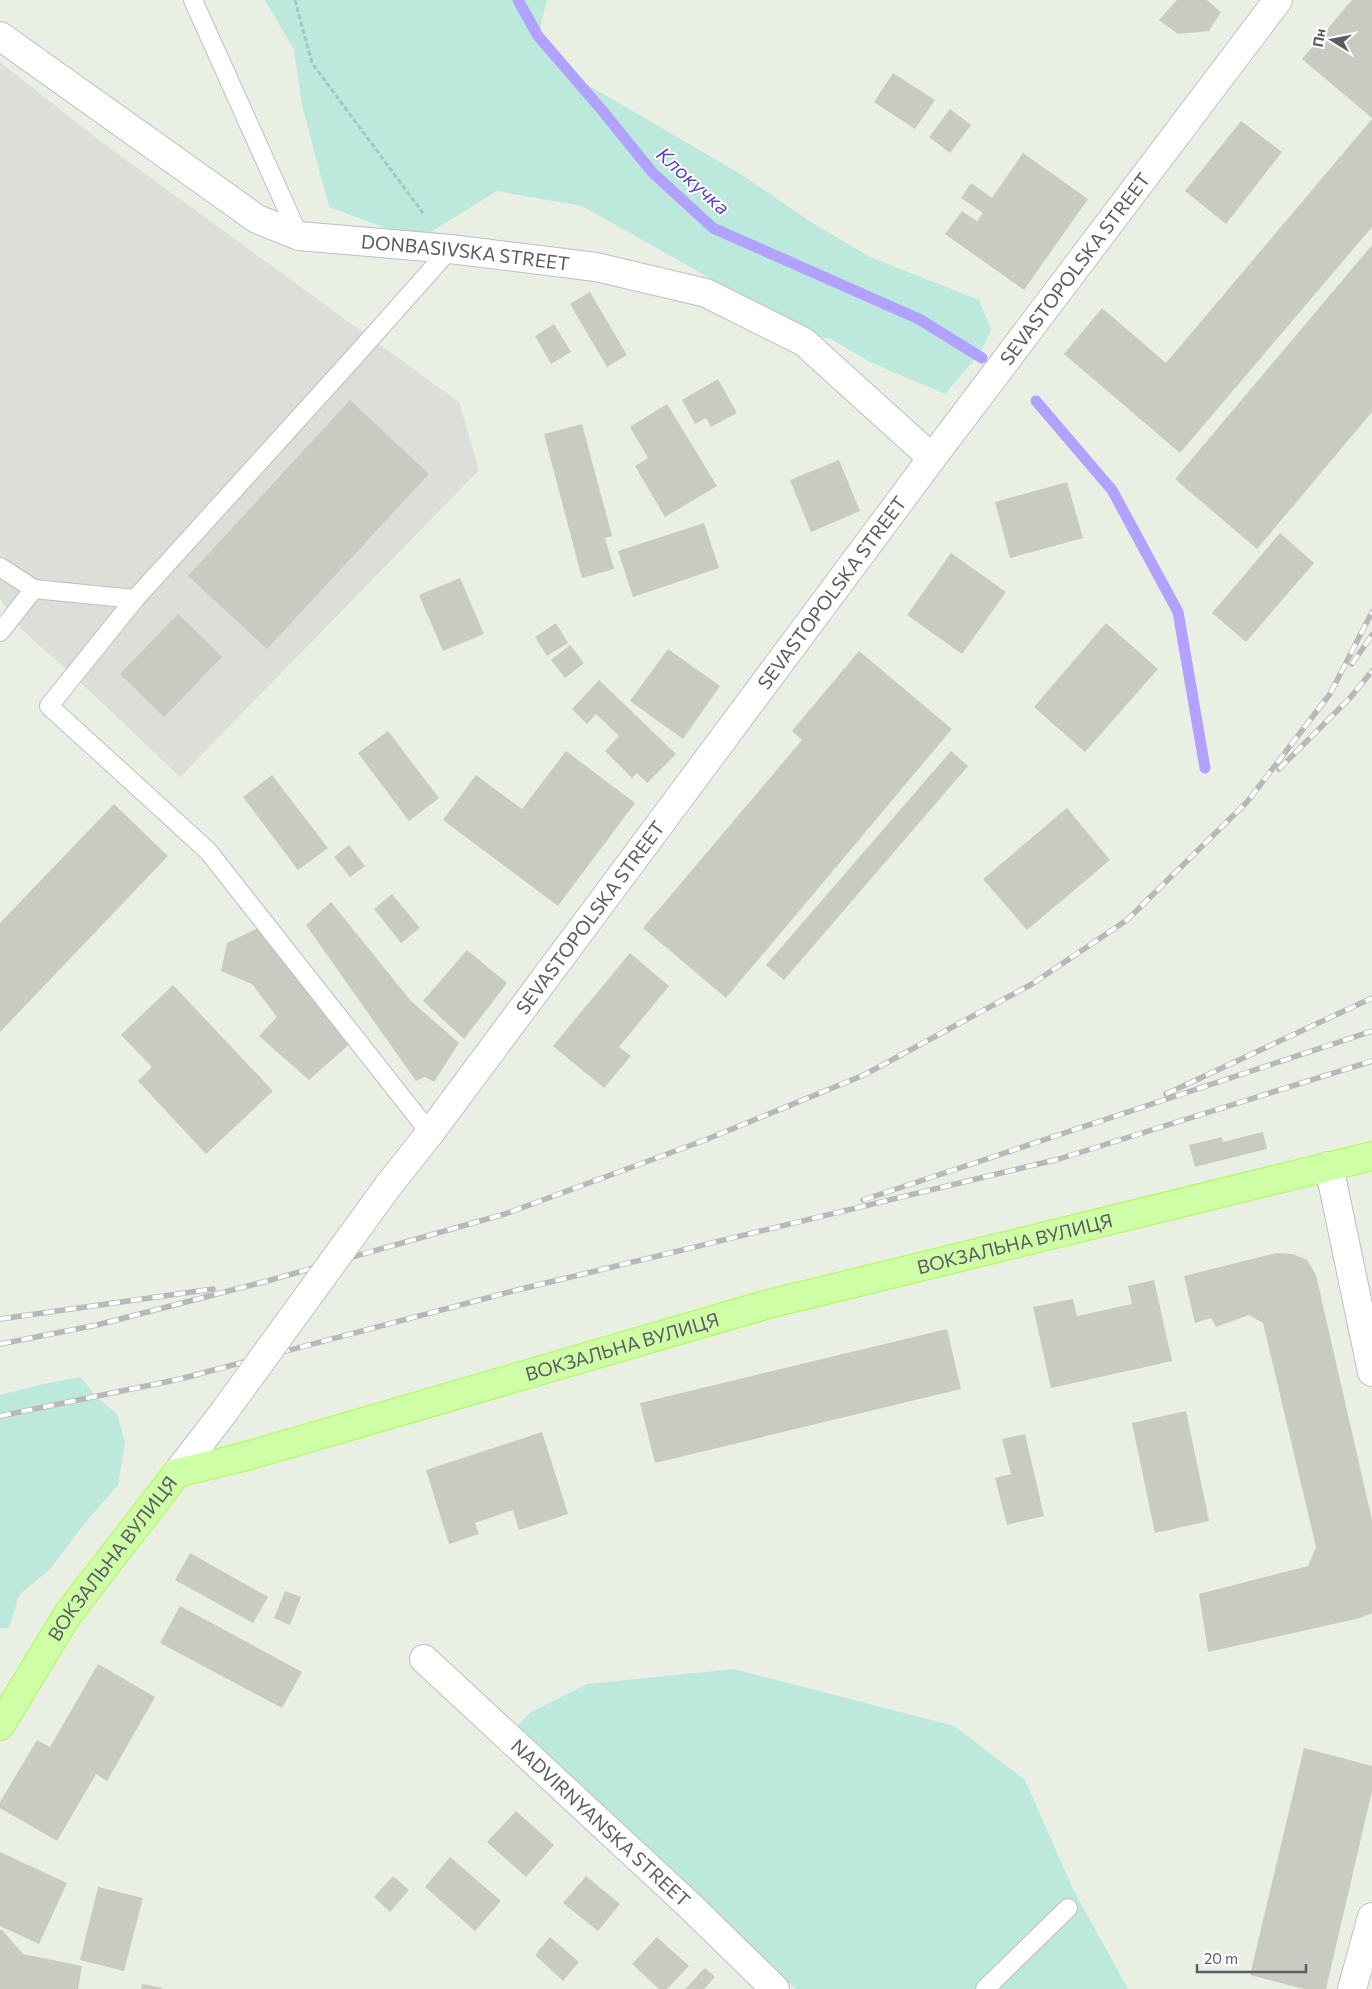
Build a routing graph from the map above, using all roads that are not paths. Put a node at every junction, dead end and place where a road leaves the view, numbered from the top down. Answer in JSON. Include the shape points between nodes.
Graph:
{"nodes":[{"id":1,"x":193,"y":0,"type":"edge"},
{"id":2,"x":1278,"y":0,"type":"edge"},
{"id":3,"x":0,"y":36,"type":"edge"},
{"id":4,"x":299,"y":236,"type":"junction"},
{"id":5,"x":450,"y":249,"type":"junction"},
{"id":6,"x":932,"y":458,"type":"junction"},
{"id":7,"x":0,"y":567,"type":"edge"},
{"id":8,"x":34,"y":589,"type":"junction"},
{"id":9,"x":134,"y":599,"type":"junction"},
{"id":10,"x":0,"y":632,"type":"edge"},
{"id":11,"x":430,"y":1133,"type":"junction"},
{"id":12,"x":1372,"y":1156,"type":"edge"},
{"id":13,"x":1329,"y":1166,"type":"junction"},
{"id":14,"x":1372,"y":1372,"type":"edge"},
{"id":15,"x":177,"y":1473,"type":"junction"},
{"id":16,"x":424,"y":1659,"type":"dead end"},
{"id":17,"x":0,"y":1726,"type":"edge"},
{"id":18,"x":1068,"y":1908,"type":"dead end"},
{"id":19,"x":1372,"y":1917,"type":"edge"},
{"id":20,"x":775,"y":1989,"type":"edge"},
{"id":21,"x":985,"y":1989,"type":"edge"},
{"id":22,"x":1352,"y":1989,"type":"edge"}],
"edges":[{"from":1,"to":4,"type":"lane"},
{"from":2,"to":6,"type":"street","name":"SEVASTOPOLSKA STREET"},
{"from":3,"to":4,"type":"street","name":"DONBASIVSKA STREET","via":[[257,219]]},
{"from":4,"to":5,"type":"street","name":"DONBASIVSKA STREET"},
{"from":5,"to":6,"type":"street","name":"DONBASIVSKA STREET","via":[[596,267],[706,294],[804,342]]},
{"from":5,"to":9,"type":"lane"},
{"from":6,"to":11,"type":"street","name":"SEVASTOPOLSKA STREET"},
{"from":7,"to":8,"type":"lane"},
{"from":8,"to":9,"type":"lane"},
{"from":8,"to":10,"type":"lane"},
{"from":9,"to":11,"type":"lane","via":[[50,706],[208,851]]},
{"from":11,"to":15,"type":"street","name":"SEVASTOPOLSKA STREET","bridge":true},
{"from":12,"to":13,"type":"main road","name":"ВОКЗАЛЬНА ВУЛИЦЯ"},
{"from":13,"to":14,"type":"street"},
{"from":13,"to":15,"type":"main road","name":"ВОКЗАЛЬНА ВУЛИЦЯ","via":[[765,1305],[243,1457]]},
{"from":15,"to":17,"type":"main road","name":"ВОКЗАЛЬНА ВУЛИЦЯ","via":[[68,1614]]},
{"from":16,"to":20,"type":"street","name":"NADVIRNYANSKA STREET","via":[[690,1905]]},
{"from":18,"to":21,"type":"lane"},
{"from":19,"to":22,"type":"street"}]}
